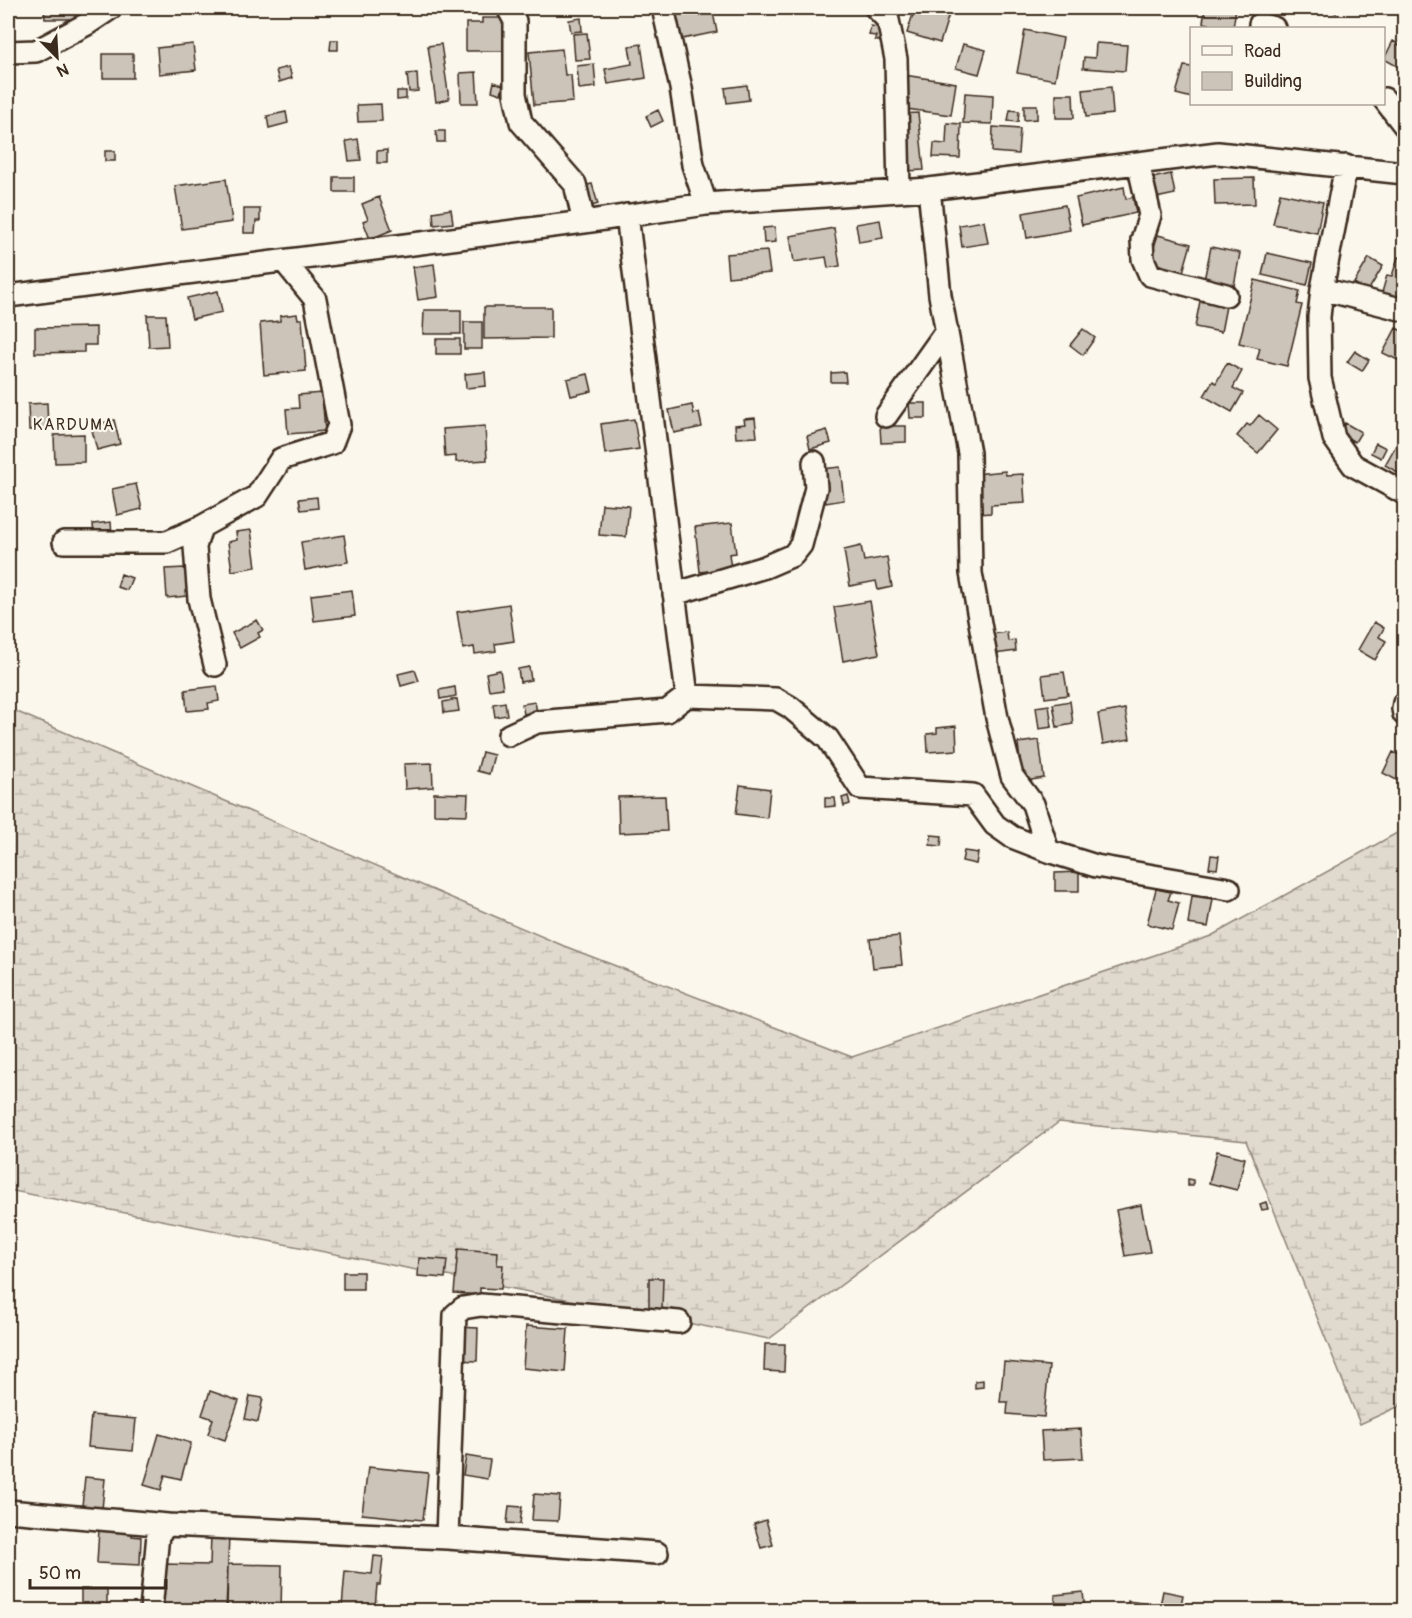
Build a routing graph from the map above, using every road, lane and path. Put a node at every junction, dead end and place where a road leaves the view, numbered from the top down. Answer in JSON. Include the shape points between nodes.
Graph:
{"nodes":[{"id":1,"x":111,"y":8,"type":"edge"},
{"id":2,"x":508,"y":8,"type":"edge"},
{"id":3,"x":663,"y":8,"type":"edge"},
{"id":4,"x":876,"y":8,"type":"edge"},
{"id":5,"x":8,"y":52,"type":"edge"},
{"id":6,"x":1385,"y":101,"type":"edge"},
{"id":7,"x":1404,"y":125,"type":"edge"},
{"id":8,"x":1138,"y":163,"type":"junction"},
{"id":9,"x":1346,"y":166,"type":"junction"},
{"id":10,"x":1404,"y":173,"type":"edge"},
{"id":11,"x":929,"y":189,"type":"junction"},
{"id":12,"x":899,"y":191,"type":"junction"},
{"id":13,"x":706,"y":204,"type":"junction"},
{"id":14,"x":627,"y":215,"type":"junction"},
{"id":15,"x":584,"y":222,"type":"junction"},
{"id":16,"x":284,"y":261,"type":"junction"},
{"id":17,"x":1322,"y":289,"type":"junction"},
{"id":18,"x":8,"y":293,"type":"edge"},
{"id":19,"x":1226,"y":295,"type":"dead end"},
{"id":20,"x":1404,"y":310,"type":"edge"},
{"id":21,"x":947,"y":330,"type":"junction"},
{"id":22,"x":886,"y":416,"type":"dead end"},
{"id":23,"x":814,"y":462,"type":"dead end"},
{"id":24,"x":1404,"y":493,"type":"edge"},
{"id":25,"x":201,"y":526,"type":"junction"},
{"id":26,"x":64,"y":542,"type":"dead end"},
{"id":27,"x":674,"y":594,"type":"junction"},
{"id":28,"x":215,"y":664,"type":"dead end"},
{"id":29,"x":687,"y":696,"type":"junction"},
{"id":30,"x":1404,"y":703,"type":"edge"},
{"id":31,"x":1404,"y":714,"type":"edge"},
{"id":32,"x":509,"y":735,"type":"dead end"},
{"id":33,"x":1048,"y":851,"type":"junction"},
{"id":34,"x":1228,"y":889,"type":"dead end"},
{"id":35,"x":679,"y":1322,"type":"dead end"},
{"id":36,"x":8,"y":1511,"type":"edge"},
{"id":37,"x":168,"y":1525,"type":"junction"},
{"id":38,"x":447,"y":1538,"type":"junction"},
{"id":39,"x":657,"y":1553,"type":"dead end"},
{"id":40,"x":151,"y":1611,"type":"edge"}],
"edges":[{"from":1,"to":5,"type":"street","via":[[36,51]]},
{"from":2,"to":15,"type":"street","via":[[515,21],[515,94],[521,122],[575,184]]},
{"from":3,"to":13,"type":"street","via":[[693,165]]},
{"from":4,"to":12,"type":"street","via":[[888,20],[896,59]]},
{"from":6,"to":7,"type":"street"},
{"from":8,"to":9,"type":"street","via":[[1218,153]]},
{"from":8,"to":11,"type":"street"},
{"from":8,"to":19,"type":"street","via":[[1150,215],[1142,240],[1143,259],[1150,274]]},
{"from":9,"to":10,"type":"street"},
{"from":9,"to":17,"type":"street"},
{"from":11,"to":12,"type":"street"},
{"from":11,"to":21,"type":"street"},
{"from":12,"to":13,"type":"street"},
{"from":13,"to":14,"type":"street"},
{"from":14,"to":15,"type":"street"},
{"from":14,"to":27,"type":"street"},
{"from":15,"to":16,"type":"street"},
{"from":16,"to":18,"type":"street"},
{"from":16,"to":25,"type":"street","via":[[315,299],[339,425],[332,443],[281,459],[257,496]]},
{"from":17,"to":20,"type":"street"},
{"from":17,"to":24,"type":"street","via":[[1320,378],[1334,438],[1353,465]]},
{"from":21,"to":22,"type":"street"},
{"from":21,"to":33,"type":"street","via":[[969,453],[971,573],[997,718],[1011,776],[1033,804]]},
{"from":23,"to":27,"type":"street","via":[[816,488],[801,545],[793,555]]},
{"from":25,"to":26,"type":"street","via":[[168,542]]},
{"from":25,"to":28,"type":"street","via":[[195,547],[199,599]]},
{"from":27,"to":29,"type":"street"},
{"from":29,"to":32,"type":"street","via":[[667,711],[537,722]]},
{"from":29,"to":33,"type":"street","via":[[776,699],[828,739],[860,788],[973,795],[995,825],[1012,837]]},
{"from":30,"to":31,"type":"street"},
{"from":33,"to":34,"type":"street","via":[[1096,866]]},
{"from":35,"to":38,"type":"street","via":[[481,1305],[463,1308],[455,1316]]},
{"from":36,"to":37,"type":"street"},
{"from":37,"to":38,"type":"street"},
{"from":37,"to":40,"type":"street","via":[[158,1534]]},
{"from":38,"to":39,"type":"street"}]}
